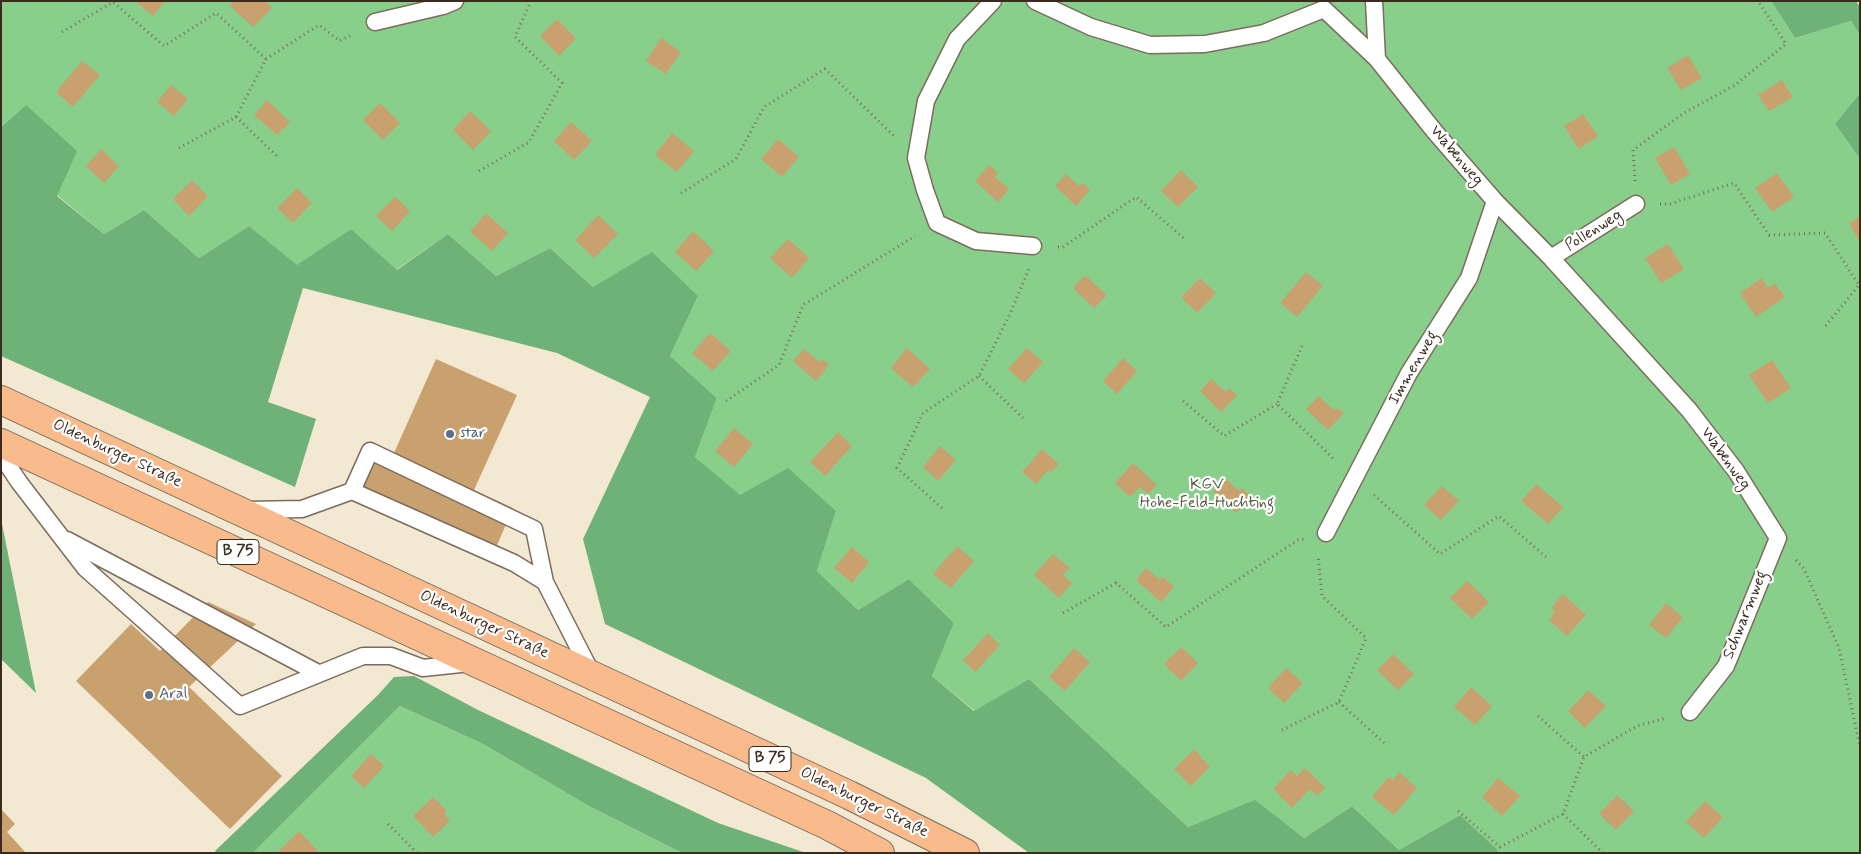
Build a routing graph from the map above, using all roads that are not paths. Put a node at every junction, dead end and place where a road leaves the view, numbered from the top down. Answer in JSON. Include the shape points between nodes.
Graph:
{"nodes":[{"id":1,"x":455,"y":1,"type":"edge"},
{"id":2,"x":993,"y":1,"type":"edge"},
{"id":3,"x":1036,"y":1,"type":"edge"},
{"id":4,"x":1374,"y":1,"type":"edge"},
{"id":5,"x":1328,"y":5,"type":"edge"},
{"id":6,"x":375,"y":22,"type":"road end"},
{"id":7,"x":1377,"y":59,"type":"junction"},
{"id":8,"x":1495,"y":201,"type":"junction"},
{"id":9,"x":1636,"y":204,"type":"road end"},
{"id":10,"x":1033,"y":246,"type":"road end"},
{"id":11,"x":1551,"y":258,"type":"junction"},
{"id":12,"x":1,"y":400,"type":"edge"},
{"id":13,"x":1,"y":443,"type":"edge"},
{"id":14,"x":1,"y":455,"type":"edge"},
{"id":15,"x":352,"y":492,"type":"junction"},
{"id":16,"x":238,"y":510,"type":"junction"},
{"id":17,"x":1326,"y":533,"type":"road end"},
{"id":18,"x":62,"y":538,"type":"junction"},
{"id":19,"x":1778,"y":538,"type":"joint"},
{"id":20,"x":546,"y":582,"type":"junction"},
{"id":21,"x":476,"y":662,"type":"junction"},
{"id":22,"x":318,"y":673,"type":"junction"},
{"id":23,"x":592,"y":675,"type":"junction"},
{"id":24,"x":1690,"y":712,"type":"road end"},
{"id":25,"x":880,"y":853,"type":"edge"},
{"id":26,"x":965,"y":853,"type":"edge"}],
"edges":[{"from":1,"to":6,"type":"lane"},
{"from":2,"to":10,"type":"lane","via":[[957,39],[926,101],[916,158],[938,223],[976,241]]},
{"from":3,"to":5,"type":"lane","name":"Wabenweg","via":[[1091,27],[1150,45],[1205,44],[1264,33]]},
{"from":4,"to":7,"type":"lane"},
{"from":5,"to":7,"type":"lane","name":"Wabenweg"},
{"from":7,"to":8,"type":"lane","name":"Wabenweg"},
{"from":8,"to":11,"type":"lane","name":"Wabenweg"},
{"from":8,"to":17,"type":"lane","name":"Immenweg","via":[[1469,278],[1409,373]]},
{"from":9,"to":11,"type":"lane","name":"Pollenweg"},
{"from":11,"to":19,"type":"lane","name":"Wabenweg","via":[[1689,410],[1736,472]]},
{"from":12,"to":16,"type":"highway","name":"Oldenburger Straße","number":"B 75"},
{"from":13,"to":21,"type":"highway","number":"B 75"},
{"from":14,"to":18,"type":"lane"},
{"from":15,"to":16,"type":"lane","via":[[302,509]]},
{"from":15,"to":20,"type":"lane","via":[[514,563]]},
{"from":15,"to":20,"type":"lane","via":[[370,451],[534,528]]},
{"from":16,"to":23,"type":"highway","name":"Oldenburger Straße","number":"B 75"},
{"from":18,"to":22,"type":"lane"},
{"from":18,"to":22,"type":"lane","via":[[85,568],[240,706]]},
{"from":19,"to":24,"type":"lane","name":"Schwarmweg","via":[[1726,666]]},
{"from":20,"to":23,"type":"lane"},
{"from":21,"to":22,"type":"lane","via":[[423,668],[391,656],[363,656]]},
{"from":21,"to":25,"type":"highway","number":"B 75","via":[[827,825]]},
{"from":23,"to":26,"type":"highway","name":"Oldenburger Straße","number":"B 75"}]}
